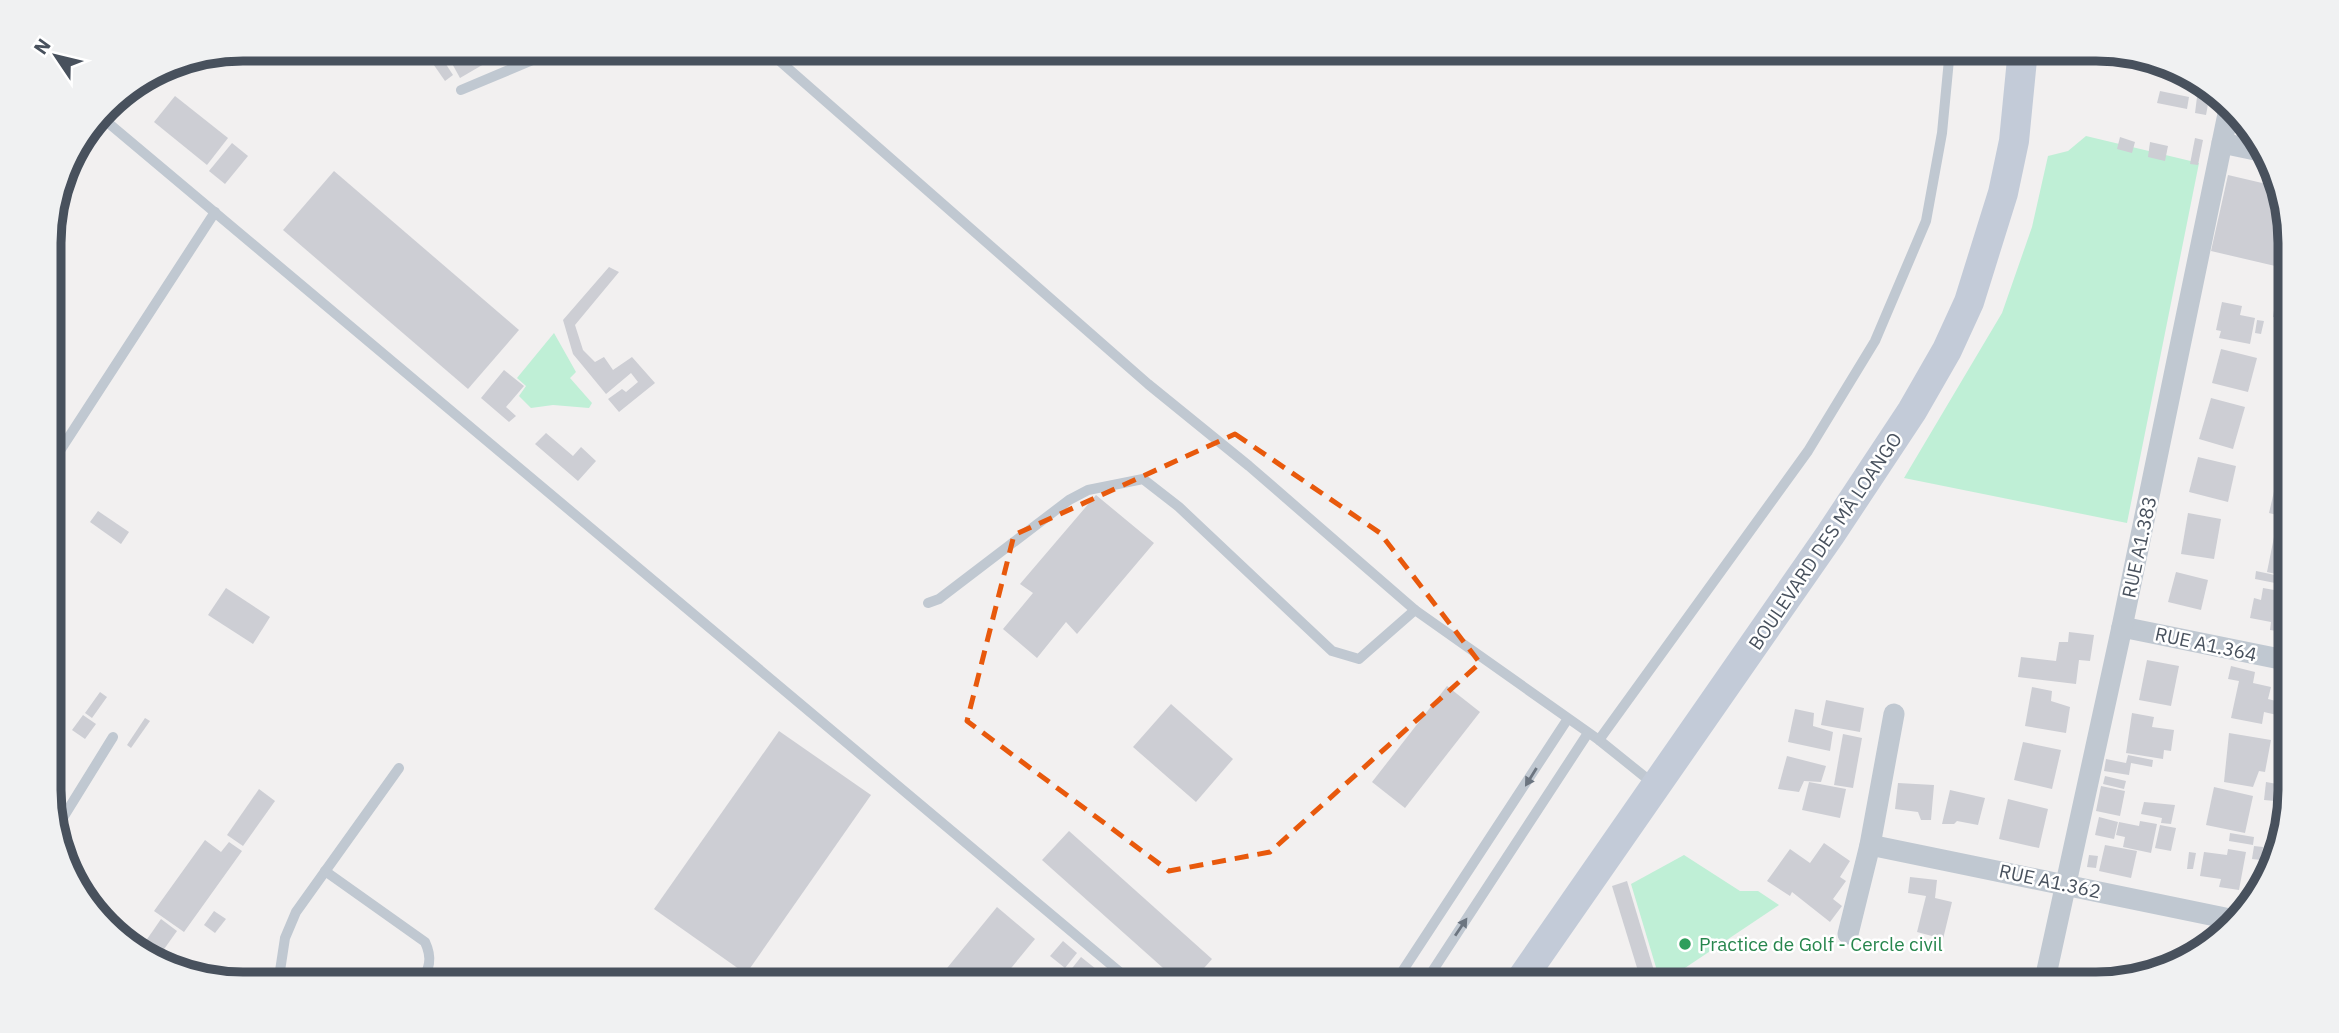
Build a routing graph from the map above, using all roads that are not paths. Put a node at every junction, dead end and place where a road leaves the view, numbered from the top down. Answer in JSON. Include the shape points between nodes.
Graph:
{"nodes":[{"id":1,"x":530,"y":61,"type":"edge"},
{"id":2,"x":780,"y":61,"type":"edge"},
{"id":3,"x":1949,"y":61,"type":"edge"},
{"id":4,"x":2022,"y":61,"type":"edge"},
{"id":5,"x":461,"y":90,"type":"dead end"},
{"id":6,"x":2227,"y":118,"type":"edge"},
{"id":7,"x":107,"y":122,"type":"edge"},
{"id":8,"x":2222,"y":143,"type":"junction"},
{"id":9,"x":2251,"y":149,"type":"edge"},
{"id":10,"x":215,"y":212,"type":"junction"},
{"id":11,"x":62,"y":448,"type":"edge"},
{"id":12,"x":928,"y":603,"type":"dead end"},
{"id":13,"x":1415,"y":610,"type":"junction"},
{"id":14,"x":2122,"y":627,"type":"junction"},
{"id":15,"x":2278,"y":659,"type":"edge"},
{"id":16,"x":1894,"y":714,"type":"dead end"},
{"id":17,"x":1567,"y":720,"type":"junction"},
{"id":18,"x":1588,"y":733,"type":"junction"},
{"id":19,"x":113,"y":737,"type":"dead end"},
{"id":20,"x":1600,"y":740,"type":"junction"},
{"id":21,"x":399,"y":768,"type":"dead end"},
{"id":22,"x":1657,"y":787,"type":"junction"},
{"id":23,"x":64,"y":818,"type":"edge"},
{"id":24,"x":1870,"y":845,"type":"junction"},
{"id":25,"x":325,"y":871,"type":"junction"},
{"id":26,"x":2065,"y":884,"type":"junction"},
{"id":27,"x":2225,"y":918,"type":"edge"},
{"id":28,"x":1848,"y":934,"type":"dead end"},
{"id":29,"x":1402,"y":971,"type":"edge"},
{"id":30,"x":1431,"y":971,"type":"edge"},
{"id":31,"x":1527,"y":971,"type":"edge"},
{"id":32,"x":2047,"y":971,"type":"edge"},
{"id":33,"x":280,"y":972,"type":"edge"},
{"id":34,"x":427,"y":972,"type":"edge"},
{"id":35,"x":1119,"y":972,"type":"edge"}],
"edges":[{"from":1,"to":5,"type":"lane"},
{"from":2,"to":13,"type":"lane","via":[[1148,384]]},
{"from":3,"to":20,"type":"lane","via":[[1926,221],[1875,341],[1808,451]]},
{"from":4,"to":22,"type":"street","name":"BOULEVARD DES MÂ LOANGO","via":[[2014,141],[2003,193],[1969,302],[1947,350],[1830,535]]},
{"from":6,"to":8,"type":"street","name":"RUE A1.383"},
{"from":7,"to":10,"type":"lane"},
{"from":8,"to":9,"type":"street"},
{"from":8,"to":14,"type":"street","name":"RUE A1.383"},
{"from":10,"to":11,"type":"lane"},
{"from":10,"to":35,"type":"lane"},
{"from":12,"to":13,"type":"lane","via":[[1069,500],[1088,490],[1143,479],[1179,507],[1332,651],[1359,659]]},
{"from":13,"to":17,"type":"lane"},
{"from":14,"to":15,"type":"street","name":"RUE A1.364"},
{"from":14,"to":26,"type":"street","name":"RUE A1.383"},
{"from":16,"to":24,"type":"street"},
{"from":17,"to":18,"type":"lane"},
{"from":17,"to":29,"type":"lane","one_way":true},
{"from":18,"to":20,"type":"lane"},
{"from":30,"to":18,"type":"lane","one_way":true},
{"from":19,"to":23,"type":"lane"},
{"from":20,"to":22,"type":"lane"},
{"from":21,"to":25,"type":"lane"},
{"from":22,"to":31,"type":"street","name":"BOULEVARD DES MÂ LOANGO"},
{"from":24,"to":26,"type":"street","name":"RUE A1.362"},
{"from":24,"to":28,"type":"street"},
{"from":25,"to":33,"type":"lane","via":[[296,912],[285,938]]},
{"from":25,"to":34,"type":"lane","via":[[425,942],[430,954]]},
{"from":26,"to":27,"type":"street","name":"RUE A1.362"},
{"from":26,"to":32,"type":"street","name":"RUE A1.383"}]}
